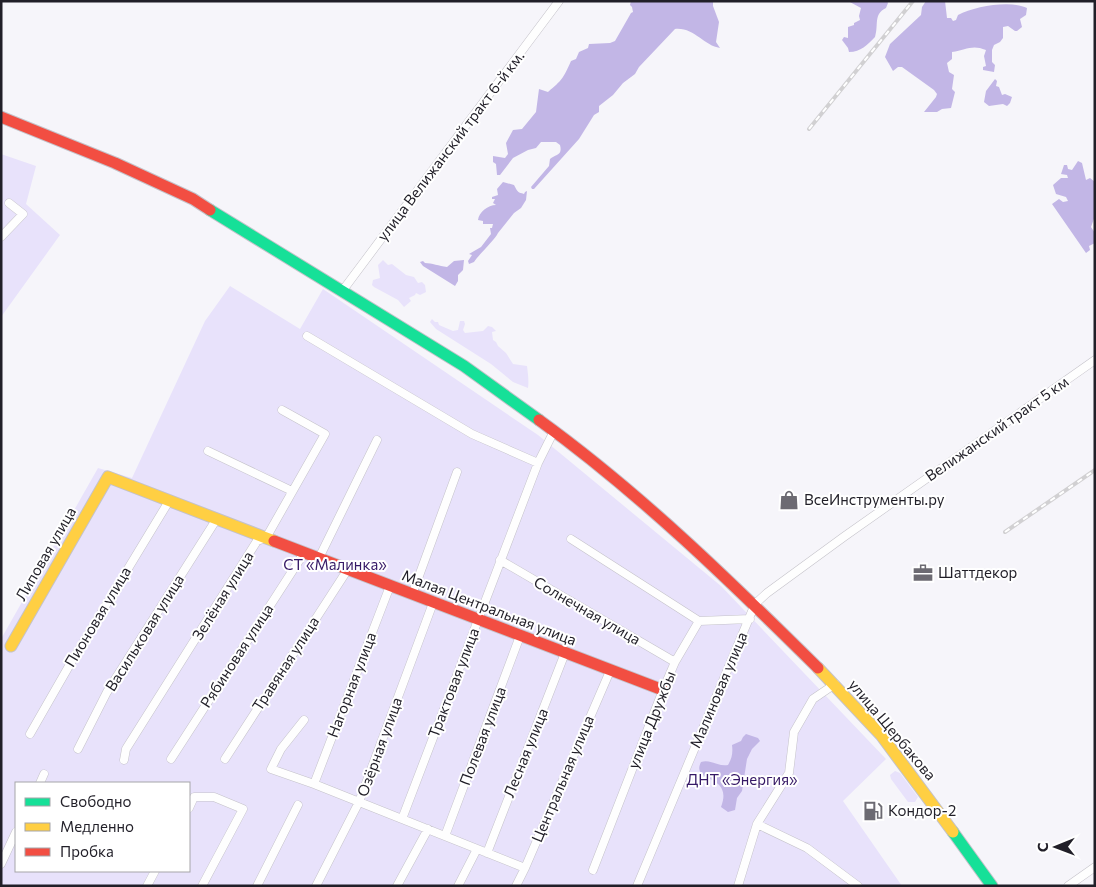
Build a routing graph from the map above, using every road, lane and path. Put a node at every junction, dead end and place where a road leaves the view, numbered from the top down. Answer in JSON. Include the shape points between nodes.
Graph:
{"nodes":[{"id":1,"x":559,"y":1,"type":"edge"},
{"id":2,"x":1,"y":118,"type":"edge"},
{"id":3,"x":9,"y":203,"type":"dead end"},
{"id":4,"x":1,"y":237,"type":"edge"},
{"id":5,"x":343,"y":290,"type":"junction"},
{"id":6,"x":307,"y":336,"type":"dead end"},
{"id":7,"x":1095,"y":360,"type":"edge"},
{"id":8,"x":282,"y":410,"type":"dead end"},
{"id":9,"x":554,"y":431,"type":"junction"},
{"id":10,"x":377,"y":440,"type":"dead end"},
{"id":11,"x":208,"y":451,"type":"dead end"},
{"id":12,"x":538,"y":463,"type":"junction"},
{"id":13,"x":457,"y":472,"type":"dead end"},
{"id":14,"x":108,"y":477,"type":"joint"},
{"id":15,"x":292,"y":491,"type":"junction"},
{"id":16,"x":169,"y":501,"type":"junction"},
{"id":17,"x":216,"y":520,"type":"junction"},
{"id":18,"x":266,"y":538,"type":"junction"},
{"id":19,"x":571,"y":539,"type":"dead end"},
{"id":20,"x":304,"y":553,"type":"junction"},
{"id":21,"x":320,"y":558,"type":"junction"},
{"id":22,"x":500,"y":560,"type":"junction"},
{"id":23,"x":348,"y":569,"type":"junction"},
{"id":24,"x":390,"y":586,"type":"junction"},
{"id":25,"x":412,"y":595,"type":"junction"},
{"id":26,"x":433,"y":603,"type":"junction"},
{"id":27,"x":755,"y":604,"type":"junction"},
{"id":28,"x":479,"y":619,"type":"junction"},
{"id":29,"x":750,"y":619,"type":"junction"},
{"id":30,"x":699,"y":621,"type":"junction"},
{"id":31,"x":520,"y":636,"type":"junction"},
{"id":32,"x":10,"y":646,"type":"dead end"},
{"id":33,"x":565,"y":653,"type":"junction"},
{"id":34,"x":675,"y":662,"type":"junction"},
{"id":35,"x":610,"y":671,"type":"junction"},
{"id":36,"x":835,"y":684,"type":"junction"},
{"id":37,"x":663,"y":690,"type":"junction"},
{"id":38,"x":304,"y":720,"type":"dead end"},
{"id":39,"x":30,"y":734,"type":"dead end"},
{"id":40,"x":78,"y":749,"type":"dead end"},
{"id":41,"x":171,"y":759,"type":"dead end"},
{"id":42,"x":225,"y":759,"type":"dead end"},
{"id":43,"x":124,"y":760,"type":"dead end"},
{"id":44,"x":44,"y":774,"type":"dead end"},
{"id":45,"x":40,"y":782,"type":"edge"},
{"id":46,"x":314,"y":784,"type":"junction"},
{"id":47,"x":359,"y":802,"type":"junction"},
{"id":48,"x":298,"y":805,"type":"dead end"},
{"id":49,"x":190,"y":806,"type":"edge"},
{"id":50,"x":402,"y":819,"type":"junction"},
{"id":51,"x":758,"y":824,"type":"junction"},
{"id":52,"x":428,"y":829,"type":"junction"},
{"id":53,"x":15,"y":834,"type":"edge"},
{"id":54,"x":445,"y":836,"type":"junction"},
{"id":55,"x":477,"y":849,"type":"junction"},
{"id":56,"x":487,"y":853,"type":"junction"},
{"id":57,"x":1,"y":864,"type":"edge"},
{"id":58,"x":1095,"y":867,"type":"edge"},
{"id":59,"x":525,"y":868,"type":"junction"},
{"id":60,"x":593,"y":870,"type":"dead end"},
{"id":61,"x":155,"y":872,"type":"edge"},
{"id":62,"x":148,"y":886,"type":"edge"},
{"id":63,"x":202,"y":886,"type":"edge"},
{"id":64,"x":257,"y":886,"type":"edge"},
{"id":65,"x":316,"y":886,"type":"edge"},
{"id":66,"x":397,"y":886,"type":"edge"},
{"id":67,"x":458,"y":886,"type":"edge"},
{"id":68,"x":516,"y":886,"type":"edge"},
{"id":69,"x":637,"y":886,"type":"edge"},
{"id":70,"x":738,"y":886,"type":"edge"},
{"id":71,"x":858,"y":886,"type":"edge"},
{"id":72,"x":992,"y":886,"type":"edge"},
{"id":73,"x":1068,"y":886,"type":"edge"}],
"edges":[{"from":1,"to":5,"type":"street","name":"улица Велижанский тракт 6-й км."},
{"from":2,"to":5,"type":"main road","name":"улица Щербакова","via":[[115,163],[193,199]]},
{"from":3,"to":4,"type":"street","via":[[23,214]]},
{"from":5,"to":9,"type":"main road","name":"улица Щербакова","via":[[464,366]]},
{"from":6,"to":12,"type":"street","via":[[472,434]]},
{"from":7,"to":27,"type":"street","name":"Велижанский тракт 5 км","via":[[845,536]]},
{"from":8,"to":15,"type":"street","name":"Зелёная улица","via":[[324,434]]},
{"from":9,"to":12,"type":"street","name":"Трактовая улица"},
{"from":9,"to":27,"type":"main road","name":"улица Щербакова","via":[[627,489]]},
{"from":10,"to":21,"type":"street"},
{"from":11,"to":15,"type":"street"},
{"from":12,"to":22,"type":"street","name":"Трактовая улица"},
{"from":13,"to":25,"type":"street"},
{"from":14,"to":16,"type":"main road","name":"Малая Центральная улица"},
{"from":14,"to":32,"type":"main road","name":"Липовая улица"},
{"from":15,"to":18,"type":"street","name":"Зелёная улица"},
{"from":16,"to":17,"type":"main road","name":"Малая Центральная улица"},
{"from":16,"to":39,"type":"street","name":"Пионовая улица"},
{"from":17,"to":18,"type":"main road","name":"Малая Центральная улица"},
{"from":17,"to":40,"type":"street","name":"Васильковая улица","via":[[107,692]]},
{"from":18,"to":20,"type":"main road","name":"Малая Центральная улица"},
{"from":18,"to":43,"type":"street","name":"Зелёная улица","via":[[257,541],[126,749]]},
{"from":19,"to":30,"type":"street"},
{"from":20,"to":21,"type":"main road","name":"Малая Центральная улица"},
{"from":20,"to":41,"type":"street","name":"Рябиновая улица"},
{"from":21,"to":23,"type":"main road","name":"Малая Центральная улица"},
{"from":22,"to":28,"type":"street","name":"Трактовая улица"},
{"from":22,"to":34,"type":"street","name":"Солнечная улица"},
{"from":23,"to":24,"type":"main road","name":"Малая Центральная улица"},
{"from":23,"to":42,"type":"street","name":"Травяная улица"},
{"from":24,"to":25,"type":"main road","name":"Малая Центральная улица"},
{"from":24,"to":46,"type":"street","name":"Нагорная улица"},
{"from":25,"to":26,"type":"main road","name":"Малая Центральная улица"},
{"from":26,"to":28,"type":"main road","name":"Малая Центральная улица"},
{"from":26,"to":47,"type":"street","name":"Озёрная улица"},
{"from":27,"to":29,"type":"street","name":"Малиновая улица"},
{"from":27,"to":36,"type":"main road","name":"улица Щербакова"},
{"from":28,"to":31,"type":"main road","name":"Малая Центральная улица"},
{"from":28,"to":50,"type":"street","name":"Трактовая улица"},
{"from":29,"to":30,"type":"street"},
{"from":29,"to":69,"type":"street","name":"Малиновая улица"},
{"from":30,"to":34,"type":"street","name":"улица Дружбы"},
{"from":31,"to":33,"type":"main road","name":"Малая Центральная улица"},
{"from":31,"to":54,"type":"street","name":"Полевая улица"},
{"from":33,"to":35,"type":"main road","name":"Малая Центральная улица"},
{"from":33,"to":56,"type":"street","name":"Лесная улица"},
{"from":34,"to":37,"type":"street","name":"улица Дружбы"},
{"from":35,"to":37,"type":"main road","name":"Малая Центральная улица"},
{"from":35,"to":59,"type":"street","name":"Центральная улица"},
{"from":36,"to":51,"type":"street","via":[[813,699],[794,732],[788,773]]},
{"from":36,"to":72,"type":"main road","name":"улица Щербакова","via":[[881,735]]},
{"from":37,"to":60,"type":"street","name":"улица Дружбы"},
{"from":38,"to":46,"type":"street","via":[[281,749],[271,769]]},
{"from":44,"to":45,"type":"street"},
{"from":46,"to":47,"type":"street"},
{"from":47,"to":50,"type":"street"},
{"from":47,"to":65,"type":"street","name":"Озёрная улица"},
{"from":48,"to":64,"type":"street"},
{"from":49,"to":63,"type":"street","via":[[194,797],[214,797],[243,808]]},
{"from":50,"to":52,"type":"street"},
{"from":51,"to":70,"type":"street"},
{"from":51,"to":71,"type":"street","via":[[807,848]]},
{"from":52,"to":54,"type":"street"},
{"from":52,"to":66,"type":"street"},
{"from":53,"to":57,"type":"street"},
{"from":54,"to":55,"type":"street"},
{"from":55,"to":56,"type":"street"},
{"from":55,"to":67,"type":"street"},
{"from":56,"to":59,"type":"street"},
{"from":58,"to":73,"type":"street"},
{"from":59,"to":68,"type":"street","name":"Центральная улица"},
{"from":61,"to":62,"type":"street"}]}
